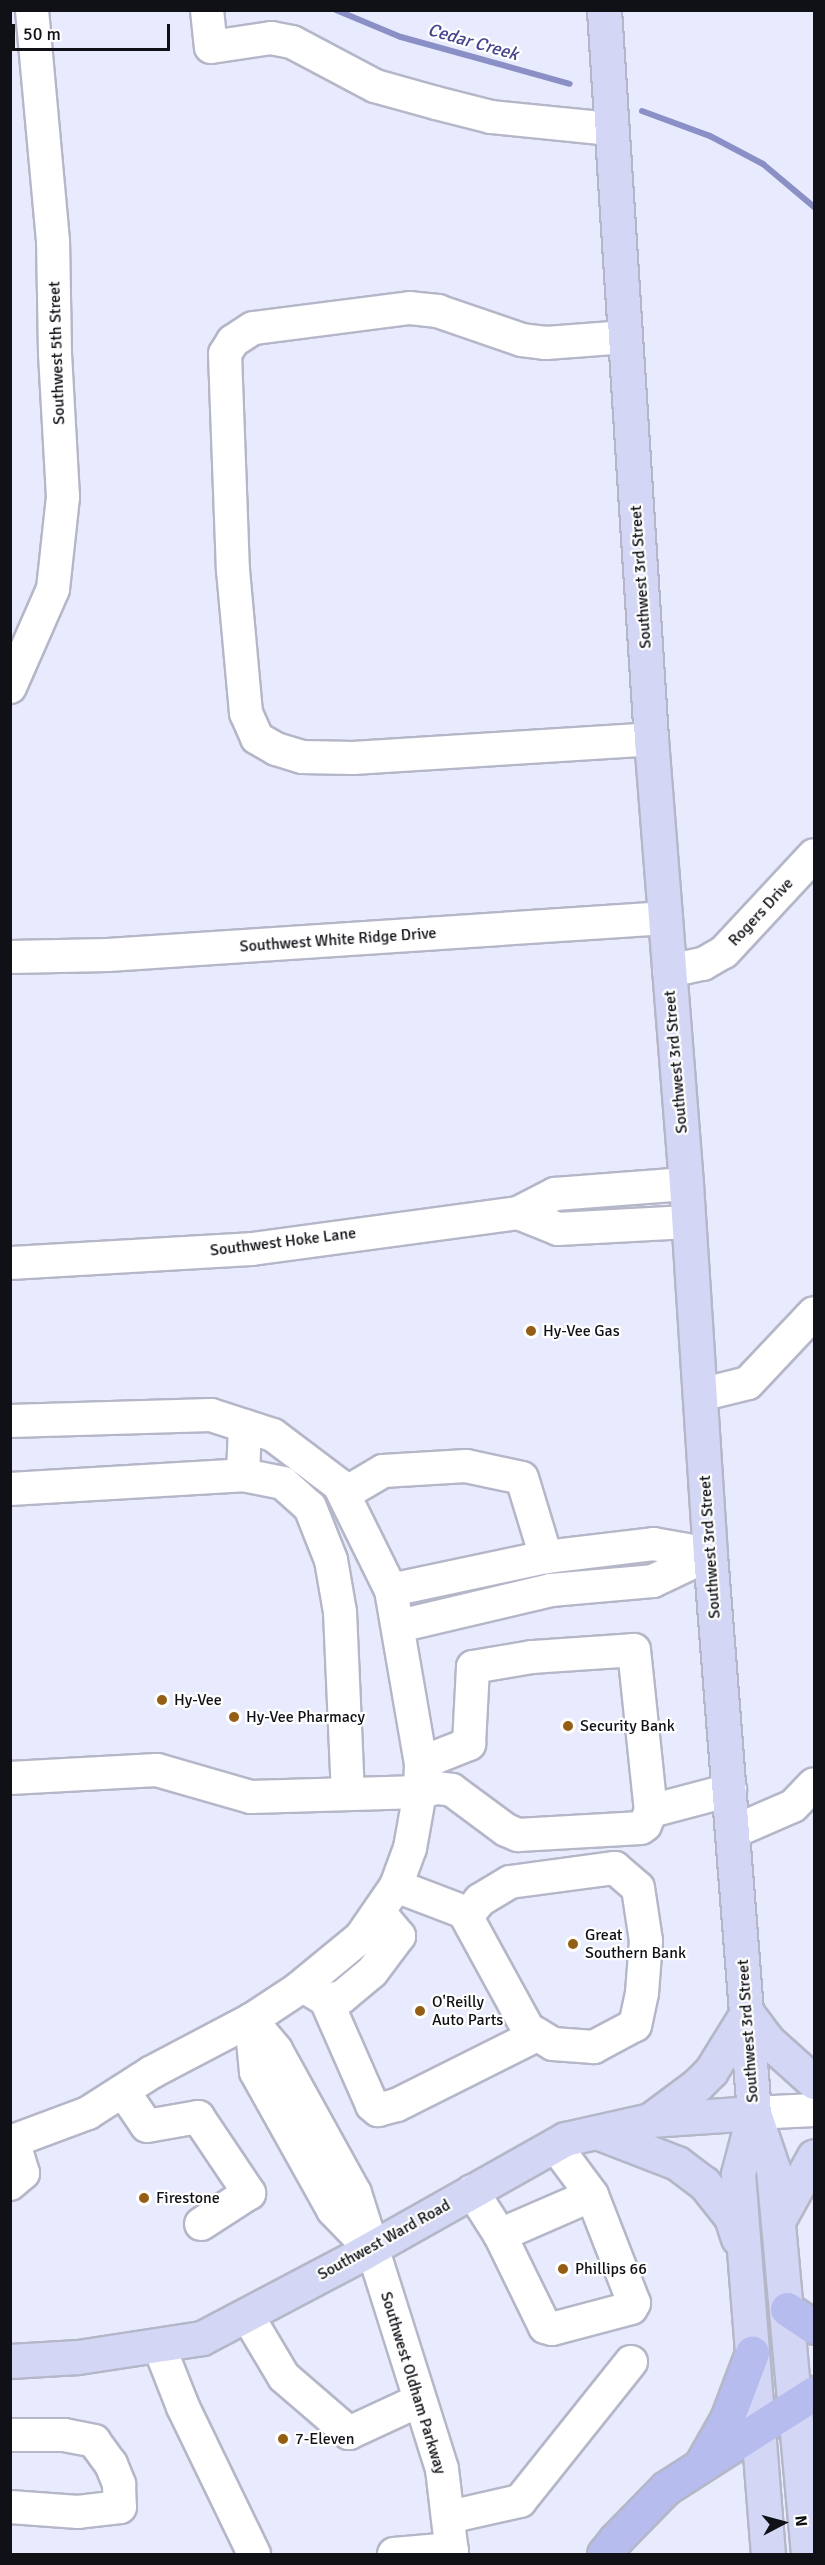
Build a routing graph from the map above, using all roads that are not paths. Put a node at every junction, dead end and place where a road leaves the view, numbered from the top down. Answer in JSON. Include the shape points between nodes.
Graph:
{"nodes":[{"id":1,"x":32,"y":10,"type":"edge"},
{"id":2,"x":207,"y":10,"type":"edge"},
{"id":3,"x":604,"y":10,"type":"edge"},
{"id":4,"x":612,"y":129,"type":"junction"},
{"id":5,"x":626,"y":337,"type":"junction"},
{"id":6,"x":10,"y":687,"type":"edge"},
{"id":7,"x":651,"y":739,"type":"junction"},
{"id":8,"x":814,"y":855,"type":"edge"},
{"id":9,"x":666,"y":918,"type":"junction"},
{"id":10,"x":10,"y":957,"type":"edge"},
{"id":11,"x":669,"y":971,"type":"junction"},
{"id":12,"x":686,"y":1184,"type":"junction"},
{"id":13,"x":518,"y":1213,"type":"junction"},
{"id":14,"x":688,"y":1222,"type":"junction"},
{"id":15,"x":10,"y":1263,"type":"edge"},
{"id":16,"x":814,"y":1313,"type":"edge"},
{"id":17,"x":700,"y":1395,"type":"junction"},
{"id":18,"x":10,"y":1421,"type":"edge"},
{"id":19,"x":245,"y":1426,"type":"junction"},
{"id":20,"x":243,"y":1475,"type":"junction"},
{"id":21,"x":10,"y":1489,"type":"edge"},
{"id":22,"x":344,"y":1494,"type":"junction"},
{"id":23,"x":710,"y":1554,"type":"junction"},
{"id":24,"x":546,"y":1557,"type":"junction"},
{"id":25,"x":391,"y":1590,"type":"junction"},
{"id":26,"x":399,"y":1626,"type":"junction"},
{"id":27,"x":421,"y":1777,"type":"junction"},
{"id":28,"x":10,"y":1778,"type":"edge"},
{"id":29,"x":814,"y":1784,"type":"edge"},
{"id":30,"x":730,"y":1790,"type":"junction"},
{"id":31,"x":348,"y":1793,"type":"junction"},
{"id":32,"x":651,"y":1811,"type":"junction"},
{"id":33,"x":733,"y":1832,"type":"junction"},
{"id":34,"x":396,"y":1886,"type":"junction"},
{"id":35,"x":464,"y":1912,"type":"junction"},
{"id":36,"x":314,"y":1993,"type":"junction"},
{"id":37,"x":747,"y":2013,"type":"junction"},
{"id":38,"x":251,"y":2020,"type":"junction"},
{"id":39,"x":537,"y":2035,"type":"junction"},
{"id":40,"x":814,"y":2082,"type":"edge"},
{"id":41,"x":123,"y":2091,"type":"junction"},
{"id":42,"x":814,"y":2110,"type":"edge"},
{"id":43,"x":754,"y":2113,"type":"junction"},
{"id":44,"x":650,"y":2120,"type":"junction"},
{"id":45,"x":594,"y":2132,"type":"junction"},
{"id":46,"x":12,"y":2141,"type":"edge"},
{"id":47,"x":555,"y":2145,"type":"junction"},
{"id":48,"x":814,"y":2156,"type":"edge"},
{"id":49,"x":10,"y":2184,"type":"edge"},
{"id":50,"x":472,"y":2191,"type":"junction"},
{"id":51,"x":592,"y":2195,"type":"junction"},
{"id":52,"x":778,"y":2221,"type":"junction"},
{"id":53,"x":201,"y":2224,"type":"dead end"},
{"id":54,"x":500,"y":2235,"type":"junction"},
{"id":55,"x":371,"y":2249,"type":"junction"},
{"id":56,"x":742,"y":2249,"type":"junction"},
{"id":57,"x":787,"y":2309,"type":"junction"},
{"id":58,"x":247,"y":2315,"type":"junction"},
{"id":59,"x":814,"y":2327,"type":"edge"},
{"id":60,"x":159,"y":2346,"type":"junction"},
{"id":61,"x":752,"y":2353,"type":"junction"},
{"id":62,"x":10,"y":2361,"type":"edge"},
{"id":63,"x":631,"y":2362,"type":"dead end"},
{"id":64,"x":420,"y":2400,"type":"junction"},
{"id":65,"x":805,"y":2400,"type":"edge"},
{"id":66,"x":758,"y":2431,"type":"junction"},
{"id":67,"x":10,"y":2435,"type":"edge"},
{"id":68,"x":700,"y":2467,"type":"junction"},
{"id":69,"x":10,"y":2507,"type":"edge"},
{"id":70,"x":449,"y":2517,"type":"junction"},
{"id":71,"x":452,"y":2552,"type":"edge"},
{"id":72,"x":254,"y":2554,"type":"edge"},
{"id":73,"x":394,"y":2554,"type":"edge"},
{"id":74,"x":604,"y":2554,"type":"edge"},
{"id":75,"x":768,"y":2554,"type":"edge"},
{"id":76,"x":808,"y":2554,"type":"edge"}],
"edges":[{"from":1,"to":6,"type":"street","name":"Southwest 5th Street","via":[[53,241],[63,498],[53,588]]},
{"from":2,"to":4,"type":"street","via":[[211,48],[271,38],[292,42],[375,86],[436,103],[491,117]]},
{"from":3,"to":4,"type":"main road","name":"Southwest 3rd Street"},
{"from":4,"to":5,"type":"main road","name":"Southwest 3rd Street"},
{"from":5,"to":7,"type":"main road","name":"Southwest 3rd Street"},
{"from":5,"to":7,"type":"street","via":[[546,343],[522,340],[438,310],[410,308],[253,328],[233,341],[225,354],[233,570],[246,713],[257,738],[276,748],[302,757],[353,758]]},
{"from":7,"to":9,"type":"main road","name":"Southwest 3rd Street"},
{"from":8,"to":11,"type":"street","name":"Rogers Drive","via":[[724,952],[703,964]]},
{"from":9,"to":10,"type":"street","name":"Southwest White Ridge Drive","via":[[108,955]]},
{"from":9,"to":11,"type":"main road","name":"Southwest 3rd Street"},
{"from":11,"to":12,"type":"main road","name":"Southwest 3rd Street"},
{"from":12,"to":13,"type":"street","name":"Southwest Hoke Lane","via":[[555,1194]]},
{"from":12,"to":14,"type":"main road","name":"Southwest 3rd Street"},
{"from":13,"to":14,"type":"street","name":"Southwest Hoke Lane","via":[[558,1229]]},
{"from":13,"to":15,"type":"street","name":"Southwest Hoke Lane","via":[[252,1249]]},
{"from":14,"to":17,"type":"main road","name":"Southwest 3rd Street"},
{"from":16,"to":17,"type":"street","via":[[748,1383]]},
{"from":17,"to":23,"type":"main road","name":"Southwest 3rd Street"},
{"from":18,"to":19,"type":"street","via":[[211,1415]]},
{"from":19,"to":20,"type":"street"},
{"from":19,"to":22,"type":"street","via":[[273,1435],[339,1485]]},
{"from":20,"to":21,"type":"street"},
{"from":20,"to":31,"type":"street","via":[[283,1483],[310,1507],[331,1560],[340,1612]]},
{"from":22,"to":24,"type":"street","via":[[383,1471],[466,1466],[522,1479]]},
{"from":22,"to":25,"type":"street"},
{"from":23,"to":24,"type":"street","via":[[652,1544]]},
{"from":23,"to":26,"type":"street","via":[[653,1581],[551,1590]]},
{"from":23,"to":30,"type":"main road","name":"Southwest 3rd Street"},
{"from":24,"to":25,"type":"street"},
{"from":25,"to":26,"type":"street"},
{"from":26,"to":27,"type":"street"},
{"from":27,"to":31,"type":"street"},
{"from":27,"to":32,"type":"street","via":[[438,1788],[452,1790],[511,1834],[640,1828]]},
{"from":27,"to":32,"type":"street","via":[[469,1744],[473,1667],[532,1657],[634,1650]]},
{"from":27,"to":34,"type":"street","via":[[410,1848]]},
{"from":28,"to":31,"type":"street","via":[[157,1770],[250,1797]]},
{"from":29,"to":33,"type":"street","via":[[793,1806]]},
{"from":30,"to":32,"type":"street"},
{"from":30,"to":33,"type":"main road","name":"Southwest 3rd Street"},
{"from":33,"to":37,"type":"main road","name":"Southwest 3rd Street"},
{"from":34,"to":35,"type":"street"},
{"from":34,"to":36,"type":"street","via":[[361,1937]]},
{"from":35,"to":39,"type":"street","via":[[528,2029]]},
{"from":35,"to":39,"type":"street","via":[[472,1911],[480,1900],[510,1882],[562,1873],[615,1868],[638,1888],[646,1941],[642,1993],[634,2025],[594,2047],[553,2044]]},
{"from":36,"to":38,"type":"street"},
{"from":36,"to":39,"type":"street","via":[[378,2110],[397,2105]]},
{"from":37,"to":40,"type":"main road","via":[[767,2040]]},
{"from":37,"to":43,"type":"main road","name":"Southwest 3rd Street"},
{"from":37,"to":44,"type":"main road","via":[[711,2071]]},
{"from":38,"to":41,"type":"street"},
{"from":38,"to":55,"type":"street","name":"Southwest Oldham Parkway","via":[[276,2050],[355,2193]]},
{"from":41,"to":46,"type":"street","via":[[88,2113]]},
{"from":41,"to":53,"type":"street","via":[[147,2126],[198,2117],[249,2193]]},
{"from":42,"to":43,"type":"street"},
{"from":43,"to":44,"type":"main road","name":"Southwest Ward Road"},
{"from":43,"to":52,"type":"main road","name":"Southwest 3rd Street","via":[[772,2169]]},
{"from":43,"to":56,"type":"main road","name":"Southwest 3rd Street","via":[[738,2174]]},
{"from":44,"to":45,"type":"main road","name":"Southwest Ward Road"},
{"from":45,"to":47,"type":"main road","name":"Southwest Ward Road"},
{"from":45,"to":51,"type":"street"},
{"from":45,"to":56,"type":"main road","via":[[677,2163],[704,2183],[730,2217]]},
{"from":46,"to":49,"type":"street","via":[[22,2173]]},
{"from":47,"to":50,"type":"main road","name":"Southwest Ward Road"},
{"from":47,"to":51,"type":"street"},
{"from":48,"to":52,"type":"main road"},
{"from":50,"to":54,"type":"street"},
{"from":50,"to":55,"type":"main road","name":"Southwest Ward Road"},
{"from":51,"to":54,"type":"street"},
{"from":51,"to":54,"type":"street","via":[[634,2303],[631,2308],[552,2329],[545,2327]]},
{"from":52,"to":57,"type":"main road","name":"Southwest 3rd Street"},
{"from":55,"to":58,"type":"main road","name":"Southwest Ward Road"},
{"from":55,"to":64,"type":"street","name":"Southwest Oldham Parkway"},
{"from":56,"to":61,"type":"main road","name":"Southwest 3rd Street"},
{"from":57,"to":59,"type":"highway"},
{"from":57,"to":65,"type":"main road","name":"Southwest 3rd Street"},
{"from":58,"to":60,"type":"main road","name":"Southwest Ward Road","via":[[202,2338]]},
{"from":58,"to":64,"type":"street","via":[[284,2377],[349,2433]]},
{"from":60,"to":62,"type":"main road","name":"Southwest Ward Road"},
{"from":60,"to":72,"type":"street","via":[[183,2407]]},
{"from":61,"to":66,"type":"main road","name":"Southwest 3rd Street"},
{"from":61,"to":68,"type":"highway","via":[[727,2419]]},
{"from":63,"to":70,"type":"street","via":[[520,2501]]},
{"from":64,"to":70,"type":"street","name":"Southwest Oldham Parkway","via":[[442,2469]]},
{"from":65,"to":66,"type":"highway"},
{"from":65,"to":76,"type":"main road","name":"Southwest 3rd Street"},
{"from":66,"to":68,"type":"highway"},
{"from":66,"to":75,"type":"main road","name":"Southwest 3rd Street"},
{"from":67,"to":69,"type":"street","via":[[64,2435],[93,2441],[111,2464],[119,2484],[120,2507],[78,2512]]},
{"from":68,"to":74,"type":"highway","via":[[666,2488]]},
{"from":70,"to":71,"type":"street","name":"Southwest Oldham Parkway"},
{"from":71,"to":73,"type":"street"}]}
